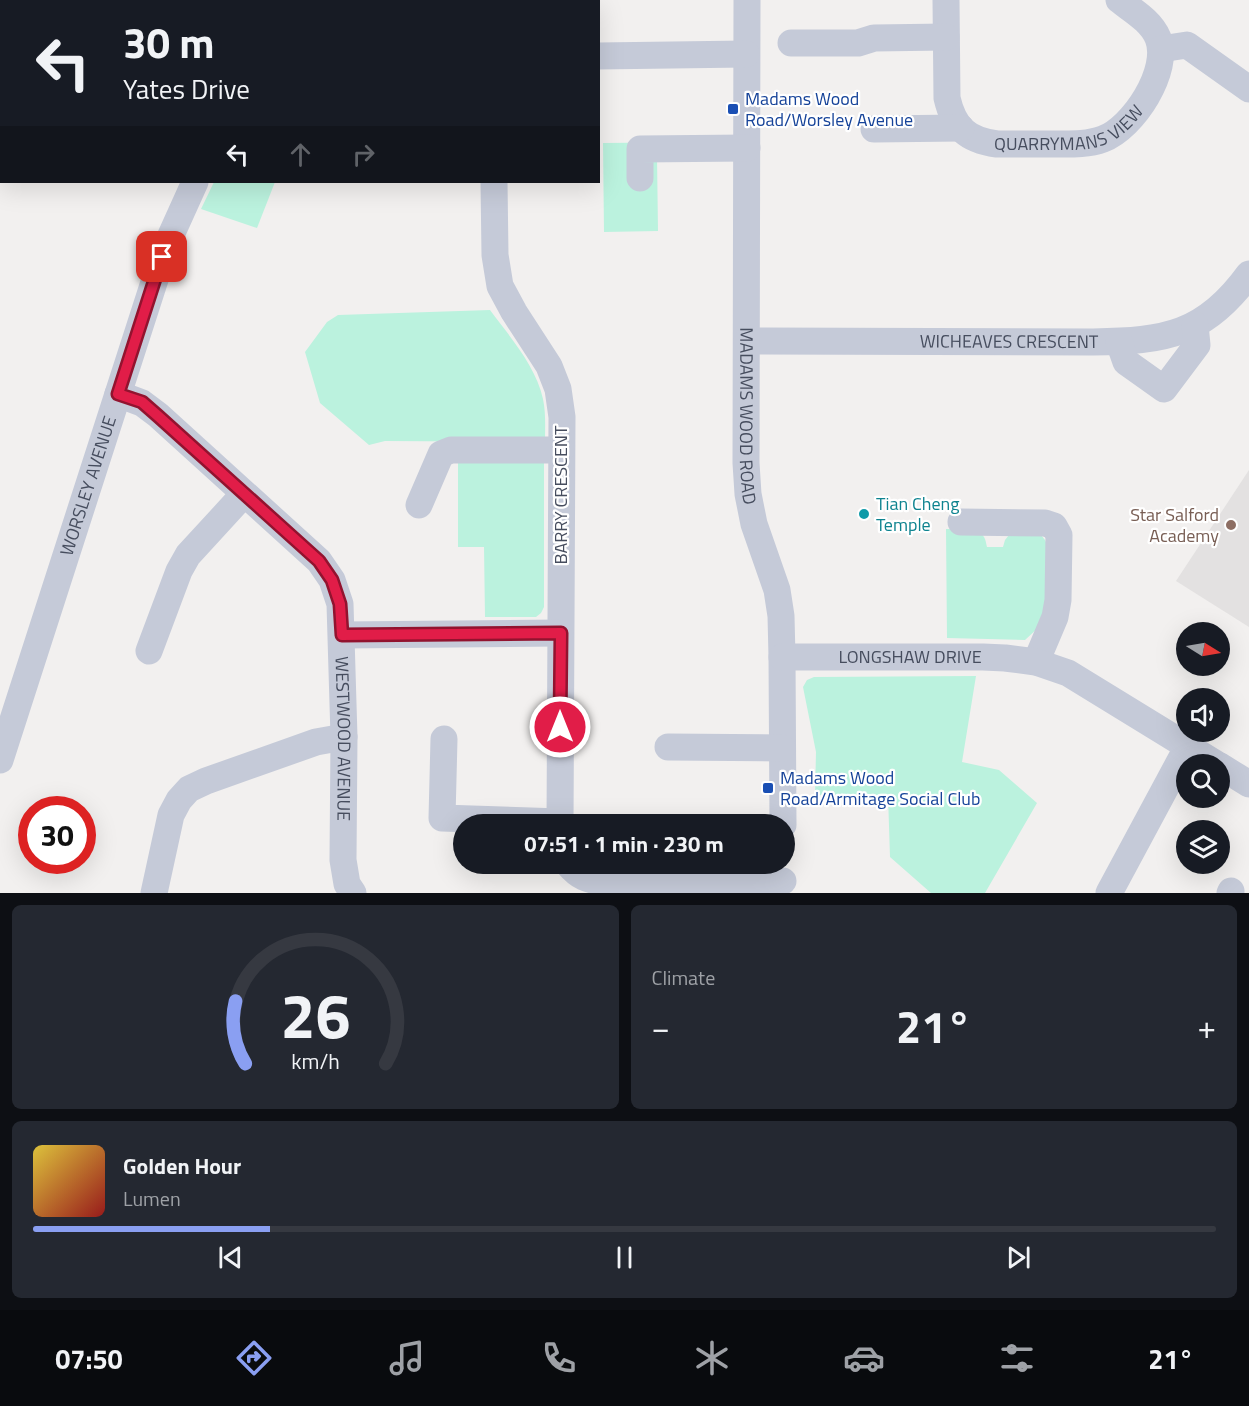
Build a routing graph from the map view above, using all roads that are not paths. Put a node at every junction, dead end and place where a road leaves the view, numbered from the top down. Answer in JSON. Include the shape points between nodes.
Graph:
{"nodes":[{"id":1,"x":747,"y":0,"type":"edge"},
{"id":2,"x":946,"y":0,"type":"edge"},
{"id":3,"x":1119,"y":0,"type":"edge"},
{"id":4,"x":946,"y":37,"type":"junction"},
{"id":5,"x":791,"y":43,"type":"dead end"},
{"id":6,"x":1161,"y":49,"type":"junction"},
{"id":7,"x":746,"y":54,"type":"junction"},
{"id":8,"x":600,"y":56,"type":"edge"},
{"id":9,"x":1249,"y":89,"type":"edge"},
{"id":10,"x":961,"y":128,"type":"junction"},
{"id":11,"x":874,"y":129,"type":"dead end"},
{"id":12,"x":747,"y":148,"type":"junction"},
{"id":13,"x":640,"y":178,"type":"dead end"},
{"id":14,"x":195,"y":183,"type":"edge"},
{"id":15,"x":494,"y":183,"type":"edge"},
{"id":16,"x":1249,"y":274,"type":"edge"},
{"id":17,"x":1195,"y":325,"type":"junction"},
{"id":18,"x":747,"y":341,"type":"junction"},
{"id":19,"x":1119,"y":342,"type":"junction"},
{"id":20,"x":118,"y":394,"type":"junction"},
{"id":21,"x":561,"y":450,"type":"junction"},
{"id":22,"x":244,"y":494,"type":"junction"},
{"id":23,"x":419,"y":505,"type":"dead end"},
{"id":24,"x":961,"y":522,"type":"dead end"},
{"id":25,"x":561,"y":633,"type":"junction"},
{"id":26,"x":342,"y":635,"type":"junction"},
{"id":27,"x":149,"y":651,"type":"dead end"},
{"id":28,"x":782,"y":657,"type":"junction"},
{"id":29,"x":1036,"y":662,"type":"junction"},
{"id":30,"x":344,"y":737,"type":"junction"},
{"id":31,"x":444,"y":739,"type":"dead end"},
{"id":32,"x":1188,"y":746,"type":"junction"},
{"id":33,"x":668,"y":747,"type":"dead end"},
{"id":34,"x":782,"y":748,"type":"junction"},
{"id":35,"x":1201,"y":754,"type":"edge"},
{"id":36,"x":0,"y":760,"type":"edge"},
{"id":37,"x":1230,"y":772,"type":"edge"},
{"id":38,"x":1249,"y":784,"type":"edge"},
{"id":39,"x":560,"y":814,"type":"edge"},
{"id":40,"x":783,"y":814,"type":"edge"},
{"id":41,"x":453,"y":818,"type":"edge"},
{"id":42,"x":578,"y":874,"type":"edge"},
{"id":43,"x":783,"y":879,"type":"edge"},
{"id":44,"x":1118,"y":890,"type":"edge"},
{"id":45,"x":154,"y":893,"type":"edge"},
{"id":46,"x":353,"y":893,"type":"edge"}],
"edges":[{"from":1,"to":7,"type":"street","name":"MADAMS WOOD ROAD"},
{"from":2,"to":4,"type":"street","name":"QUARRYMANS VIEW"},
{"from":3,"to":6,"type":"street","via":[[1153,28]]},
{"from":4,"to":5,"type":"street"},
{"from":4,"to":10,"type":"street","name":"QUARRYMANS VIEW","via":[[947,98]]},
{"from":6,"to":9,"type":"street","via":[[1186,45]]},
{"from":6,"to":10,"type":"street","name":"QUARRYMANS VIEW","via":[[1160,67],[1146,98],[1128,121],[1104,139],[1089,143],[997,144],[970,137]]},
{"from":7,"to":8,"type":"street"},
{"from":7,"to":12,"type":"street","name":"MADAMS WOOD ROAD"},
{"from":10,"to":11,"type":"street"},
{"from":12,"to":13,"type":"street","via":[[640,148]]},
{"from":12,"to":18,"type":"street","name":"MADAMS WOOD ROAD"},
{"from":14,"to":20,"type":"street","name":"WORSLEY AVENUE","via":[[158,270]]},
{"from":15,"to":21,"type":"street","name":"BARRY CRESCENT","via":[[495,255],[500,286],[549,366],[558,389]]},
{"from":16,"to":17,"type":"street","name":"WICHEAVES CRESCENT","via":[[1224,305]]},
{"from":17,"to":19,"type":"street","name":"WICHEAVES CRESCENT","via":[[1158,338]]},
{"from":17,"to":19,"type":"street","via":[[1197,345],[1164,389],[1126,362]]},
{"from":18,"to":19,"type":"street","name":"WICHEAVES CRESCENT"},
{"from":18,"to":28,"type":"street","name":"MADAMS WOOD ROAD","via":[[748,494],[777,590]]},
{"from":20,"to":22,"type":"street","name":"WESTWOOD AVENUE","via":[[142,402]]},
{"from":20,"to":36,"type":"street","name":"WORSLEY AVENUE"},
{"from":21,"to":23,"type":"street","via":[[451,450],[441,454]]},
{"from":21,"to":25,"type":"street","name":"BARRY CRESCENT"},
{"from":22,"to":26,"type":"street","name":"WESTWOOD AVENUE","via":[[319,561],[332,580],[340,604]]},
{"from":22,"to":27,"type":"street","via":[[178,571]]},
{"from":24,"to":29,"type":"street","via":[[996,531],[1046,523],[1054,526],[1059,535],[1055,617]]},
{"from":25,"to":26,"type":"street"},
{"from":25,"to":39,"type":"street","name":"BARRY CRESCENT"},
{"from":26,"to":30,"type":"street","name":"WESTWOOD AVENUE"},
{"from":28,"to":29,"type":"street","name":"LONGSHAW DRIVE","via":[[983,657]]},
{"from":28,"to":34,"type":"street","name":"MADAMS WOOD ROAD"},
{"from":29,"to":32,"type":"street","name":"LONGSHAW DRIVE","via":[[1068,673]]},
{"from":30,"to":45,"type":"street","via":[[316,742],[189,789],[171,815]]},
{"from":30,"to":46,"type":"street","name":"WESTWOOD AVENUE","via":[[343,860],[347,884]]},
{"from":31,"to":41,"type":"street","via":[[442,818]]},
{"from":32,"to":35,"type":"street","name":"LONGSHAW DRIVE"},
{"from":32,"to":44,"type":"street"},
{"from":33,"to":34,"type":"street"},
{"from":34,"to":40,"type":"street","name":"MADAMS WOOD ROAD"},
{"from":37,"to":38,"type":"street","name":"LONGSHAW DRIVE"},
{"from":42,"to":43,"type":"street","via":[[604,882]]}]}
